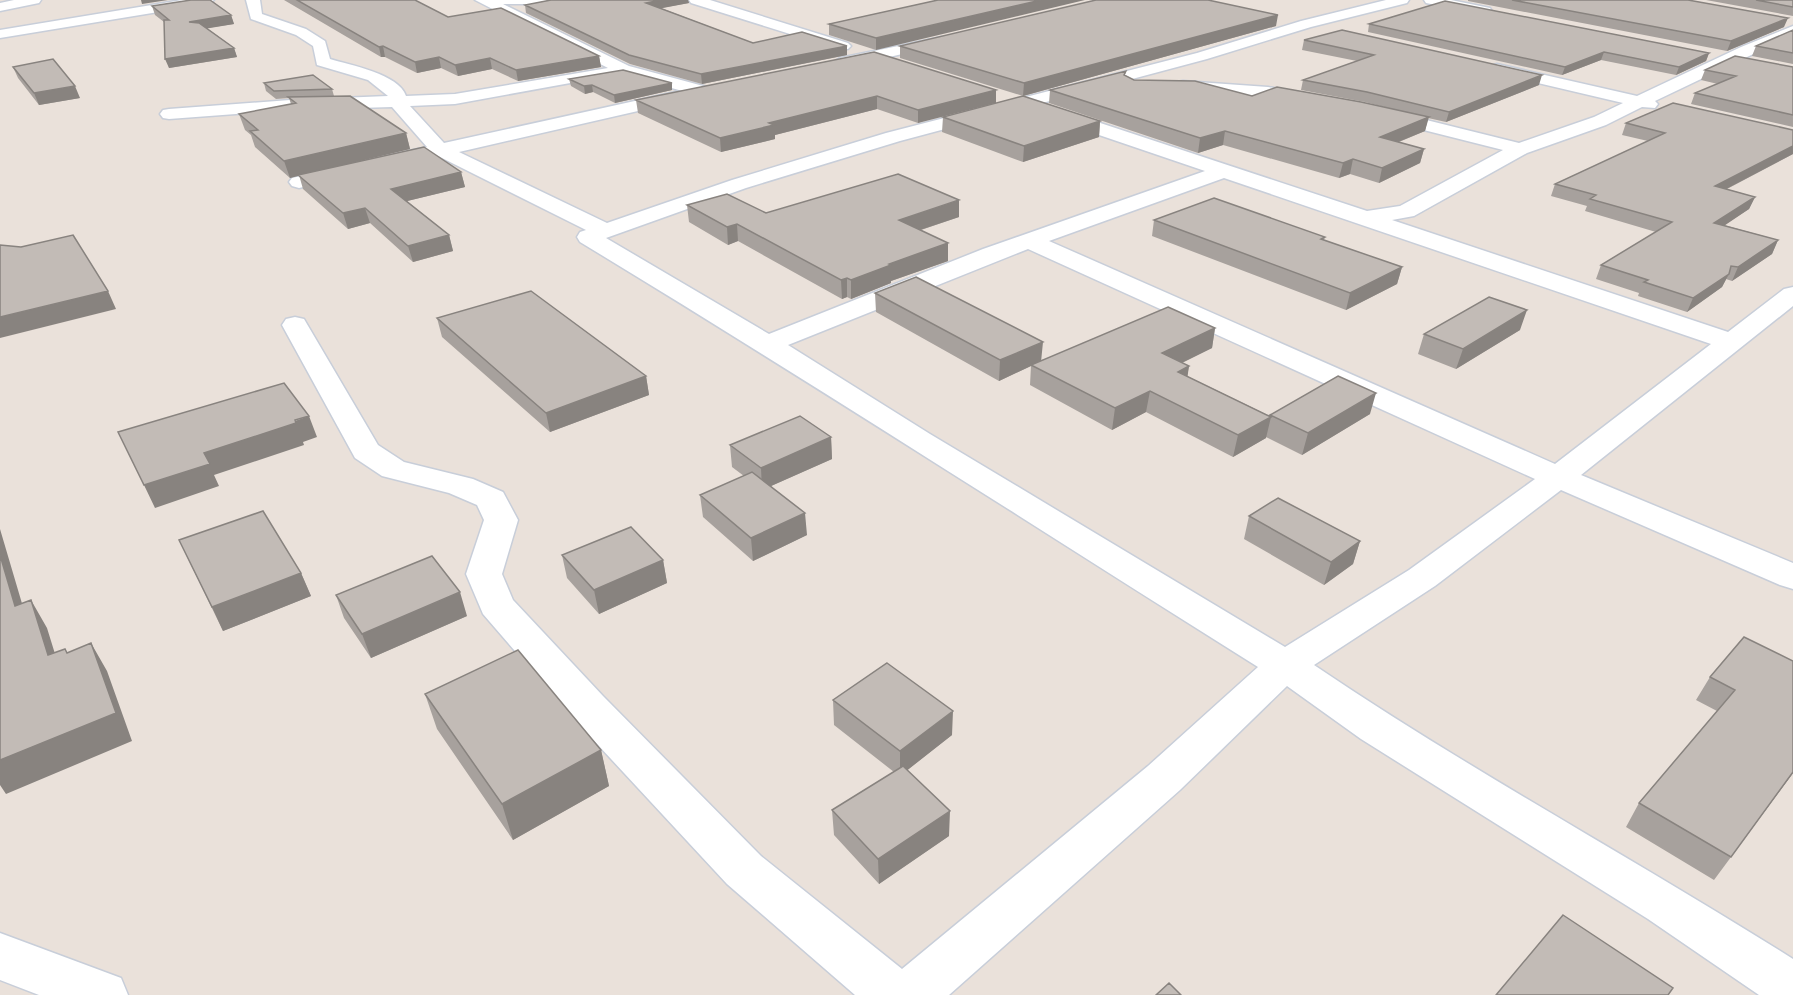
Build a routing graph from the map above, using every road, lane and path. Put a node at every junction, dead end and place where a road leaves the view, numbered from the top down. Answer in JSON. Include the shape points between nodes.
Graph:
{"nodes":[{"id":1,"x":34,"y":0,"type":"edge"},
{"id":2,"x":207,"y":0,"type":"edge"},
{"id":3,"x":253,"y":0,"type":"edge"},
{"id":4,"x":483,"y":0,"type":"edge"},
{"id":5,"x":559,"y":0,"type":"edge"},
{"id":6,"x":696,"y":0,"type":"edge"},
{"id":7,"x":1402,"y":0,"type":"edge"},
{"id":8,"x":1431,"y":0,"type":"edge"},
{"id":9,"x":0,"y":7,"type":"edge"},
{"id":10,"x":1500,"y":14,"type":"edge"},
{"id":11,"x":1276,"y":17,"type":"edge"},
{"id":12,"x":1306,"y":24,"type":"junction"},
{"id":13,"x":1789,"y":24,"type":"edge"},
{"id":14,"x":1338,"y":32,"type":"edge"},
{"id":15,"x":0,"y":34,"type":"edge"},
{"id":16,"x":954,"y":39,"type":"edge"},
{"id":17,"x":1708,"y":54,"type":"edge"},
{"id":18,"x":875,"y":57,"type":"junction"},
{"id":19,"x":1731,"y":59,"type":"junction"},
{"id":20,"x":1752,"y":63,"type":"edge"},
{"id":21,"x":1482,"y":65,"type":"edge"},
{"id":22,"x":823,"y":66,"type":"edge"},
{"id":23,"x":901,"y":67,"type":"edge"},
{"id":24,"x":624,"y":70,"type":"junction"},
{"id":25,"x":1082,"y":86,"type":"junction"},
{"id":26,"x":987,"y":92,"type":"edge"},
{"id":27,"x":397,"y":102,"type":"junction"},
{"id":28,"x":1020,"y":102,"type":"junction"},
{"id":29,"x":1326,"y":102,"type":"edge"},
{"id":30,"x":1641,"y":102,"type":"junction"},
{"id":31,"x":1664,"y":107,"type":"edge"},
{"id":32,"x":1370,"y":111,"type":"edge"},
{"id":33,"x":169,"y":114,"type":"dead end"},
{"id":34,"x":1520,"y":149,"type":"junction"},
{"id":35,"x":440,"y":150,"type":"junction"},
{"id":36,"x":1224,"y":171,"type":"junction"},
{"id":37,"x":299,"y":182,"type":"edge"},
{"id":38,"x":1366,"y":218,"type":"junction"},
{"id":39,"x":606,"y":231,"type":"junction"},
{"id":40,"x":1030,"y":241,"type":"junction"},
{"id":41,"x":1793,"y":294,"type":"edge"},
{"id":42,"x":295,"y":325,"type":"dead end"},
{"id":43,"x":1731,"y":342,"type":"junction"},
{"id":44,"x":767,"y":344,"type":"junction"},
{"id":45,"x":1558,"y":477,"type":"junction"},
{"id":46,"x":1793,"y":577,"type":"edge"},
{"id":47,"x":1285,"y":665,"type":"junction"},
{"id":48,"x":0,"y":956,"type":"edge"},
{"id":49,"x":1793,"y":988,"type":"edge"},
{"id":50,"x":102,"y":995,"type":"edge"},
{"id":51,"x":894,"y":995,"type":"edge"},
{"id":52,"x":911,"y":995,"type":"edge"}],
"edges":[{"from":1,"to":9,"type":"street"},
{"from":2,"to":15,"type":"street"},
{"from":3,"to":27,"type":"street","via":[[256,16],[301,32],[320,44],[323,62],[374,77],[397,93]]},
{"from":4,"to":5,"type":"street"},
{"from":4,"to":24,"type":"street"},
{"from":6,"to":18,"type":"street"},
{"from":7,"to":12,"type":"street"},
{"from":8,"to":10,"type":"street"},
{"from":11,"to":12,"type":"street"},
{"from":12,"to":14,"type":"street"},
{"from":12,"to":25,"type":"street","via":[[1202,56]]},
{"from":13,"to":19,"type":"street"},
{"from":16,"to":18,"type":"street"},
{"from":17,"to":19,"type":"street"},
{"from":18,"to":22,"type":"street"},
{"from":18,"to":23,"type":"street"},
{"from":19,"to":20,"type":"street"},
{"from":19,"to":30,"type":"street"},
{"from":21,"to":30,"type":"street"},
{"from":24,"to":27,"type":"street","via":[[455,99]]},
{"from":24,"to":35,"type":"street","via":[[708,90]]},
{"from":25,"to":28,"type":"street"},
{"from":25,"to":29,"type":"street","via":[[1269,92]]},
{"from":26,"to":28,"type":"street"},
{"from":27,"to":33,"type":"street"},
{"from":27,"to":35,"type":"street"},
{"from":28,"to":36,"type":"street"},
{"from":28,"to":39,"type":"street","via":[[810,161]]},
{"from":30,"to":31,"type":"street"},
{"from":30,"to":34,"type":"street"},
{"from":32,"to":34,"type":"street"},
{"from":34,"to":38,"type":"street","via":[[1406,211]]},
{"from":35,"to":37,"type":"street"},
{"from":35,"to":39,"type":"street"},
{"from":36,"to":38,"type":"street"},
{"from":36,"to":40,"type":"street"},
{"from":38,"to":43,"type":"street"},
{"from":39,"to":44,"type":"street","via":[[588,237]]},
{"from":40,"to":44,"type":"street"},
{"from":40,"to":45,"type":"street"},
{"from":41,"to":43,"type":"street"},
{"from":42,"to":51,"type":"street","via":[[366,451],[393,469],[461,486],[491,499],[501,520],[484,574],[496,605],[744,870]]},
{"from":43,"to":45,"type":"street"},
{"from":44,"to":47,"type":"street"},
{"from":45,"to":46,"type":"street"},
{"from":45,"to":47,"type":"street","via":[[1422,578]]},
{"from":47,"to":49,"type":"street","via":[[1376,728],[1665,904]]},
{"from":47,"to":52,"type":"street","via":[[1164,778]]},
{"from":48,"to":50,"type":"street"}]}
